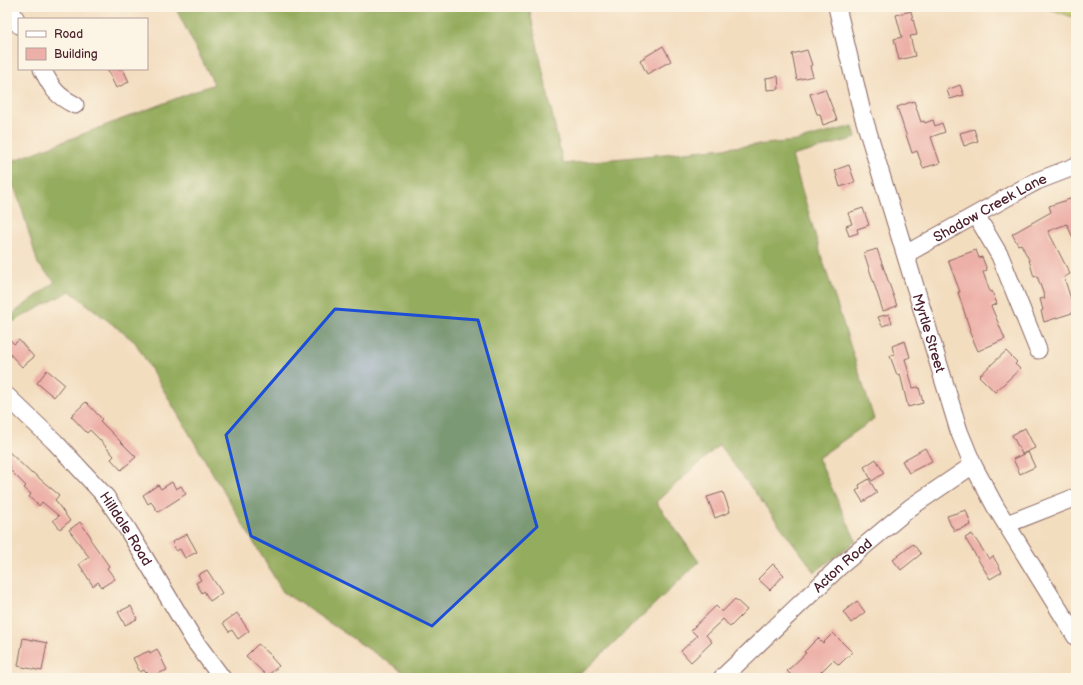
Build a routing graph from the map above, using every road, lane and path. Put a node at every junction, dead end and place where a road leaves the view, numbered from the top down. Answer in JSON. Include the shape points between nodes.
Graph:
{"nodes":[{"id":1,"x":9,"y":7,"type":"edge"},
{"id":2,"x":837,"y":7,"type":"edge"},
{"id":3,"x":18,"y":24,"type":"edge"},
{"id":4,"x":43,"y":70,"type":"edge"},
{"id":5,"x":75,"y":105,"type":"dead end"},
{"id":6,"x":1076,"y":166,"type":"edge"},
{"id":7,"x":976,"y":215,"type":"junction"},
{"id":8,"x":906,"y":254,"type":"junction"},
{"id":9,"x":1038,"y":350,"type":"dead end"},
{"id":10,"x":7,"y":396,"type":"edge"},
{"id":11,"x":973,"y":465,"type":"junction"},
{"id":12,"x":1076,"y":497,"type":"edge"},
{"id":13,"x":1007,"y":524,"type":"junction"},
{"id":14,"x":1076,"y":637,"type":"edge"},
{"id":15,"x":222,"y":678,"type":"edge"},
{"id":16,"x":722,"y":678,"type":"edge"}],
"edges":[{"from":1,"to":3,"type":"street"},
{"from":2,"to":8,"type":"street","name":"Myrtle Street","via":[[860,105]]},
{"from":4,"to":5,"type":"street","via":[[57,94]]},
{"from":6,"to":7,"type":"street","name":"Shadow Creek Lane","via":[[1037,181]]},
{"from":7,"to":8,"type":"street","name":"Shadow Creek Lane"},
{"from":7,"to":9,"type":"street","via":[[1000,256]]},
{"from":8,"to":11,"type":"street","name":"Myrtle Street","via":[[959,431]]},
{"from":10,"to":15,"type":"street","name":"Hilldale Road","via":[[55,442],[106,497],[194,640]]},
{"from":11,"to":13,"type":"street","name":"Myrtle Street"},
{"from":11,"to":16,"type":"street","name":"Acton Road","via":[[911,507],[839,567]]},
{"from":12,"to":13,"type":"street"},
{"from":13,"to":14,"type":"street","name":"Myrtle Street"}]}
